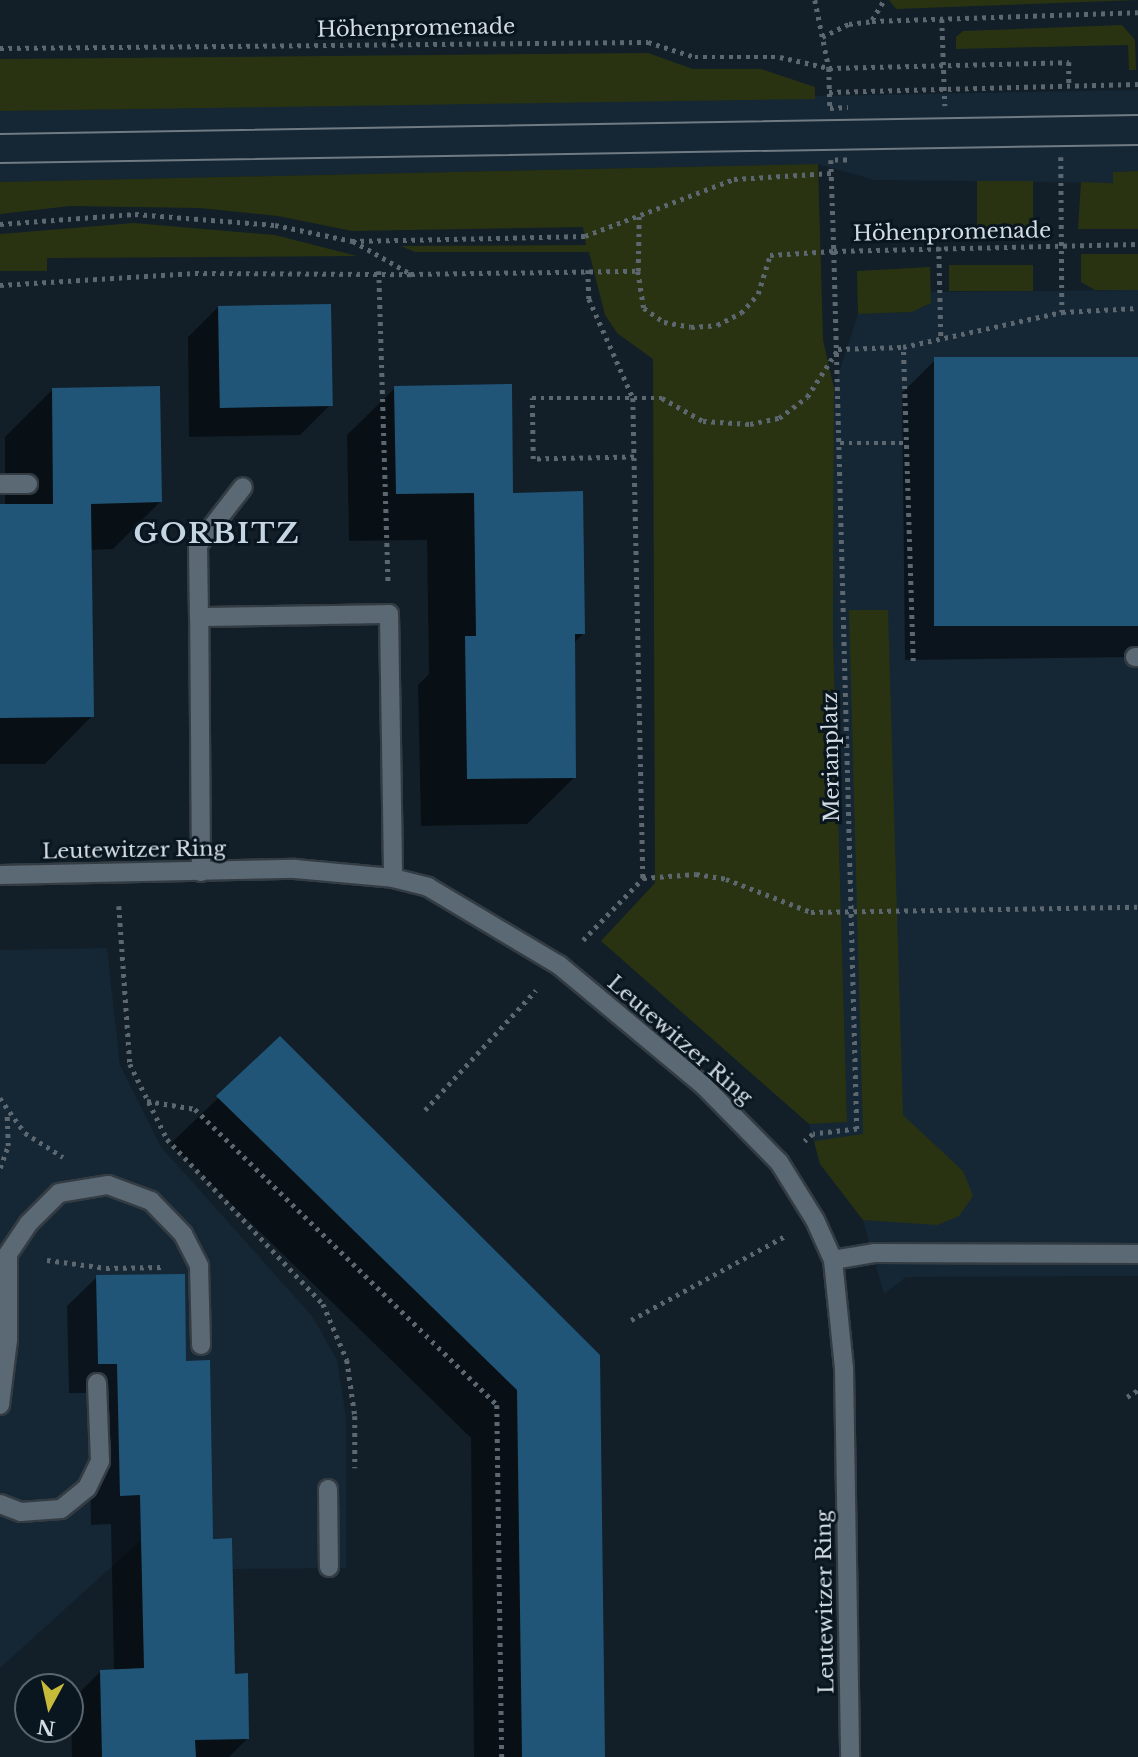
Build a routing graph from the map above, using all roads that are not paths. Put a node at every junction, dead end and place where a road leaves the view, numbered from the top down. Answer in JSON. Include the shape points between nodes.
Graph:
{"nodes":[{"id":1,"x":0,"y":484,"type":"edge"},
{"id":2,"x":28,"y":484,"type":"dead end"},
{"id":3,"x":243,"y":487,"type":"dead end"},
{"id":4,"x":200,"y":617,"type":"junction"},
{"id":5,"x":201,"y":872,"type":"junction"},
{"id":6,"x":0,"y":876,"type":"edge"},
{"id":7,"x":393,"y":878,"type":"junction"},
{"id":8,"x":1138,"y":1254,"type":"edge"},
{"id":9,"x":833,"y":1260,"type":"junction"},
{"id":10,"x":201,"y":1346,"type":"dead end"},
{"id":11,"x":97,"y":1383,"type":"dead end"},
{"id":12,"x":0,"y":1405,"type":"edge"},
{"id":13,"x":328,"y":1489,"type":"dead end"},
{"id":14,"x":0,"y":1504,"type":"edge"},
{"id":15,"x":329,"y":1567,"type":"dead end"},
{"id":16,"x":850,"y":1757,"type":"edge"}],
"edges":[{"from":1,"to":2,"type":"street"},
{"from":3,"to":4,"type":"street","via":[[198,545]]},
{"from":4,"to":5,"type":"street"},
{"from":4,"to":7,"type":"street","via":[[388,614]]},
{"from":5,"to":6,"type":"street","name":"Leutewitzer Ring"},
{"from":5,"to":7,"type":"street","name":"Leutewitzer Ring","via":[[295,869]]},
{"from":7,"to":9,"type":"street","name":"Leutewitzer Ring","via":[[428,887],[559,965],[702,1084],[779,1162],[815,1220]]},
{"from":8,"to":9,"type":"street","via":[[875,1253]]},
{"from":9,"to":16,"type":"street","name":"Leutewitzer Ring","via":[[844,1368]]},
{"from":10,"to":12,"type":"street","via":[[199,1266],[183,1234],[151,1201],[108,1185],[59,1193],[29,1223],[8,1254],[8,1340]]},
{"from":11,"to":14,"type":"street","via":[[100,1461],[87,1488],[61,1509],[21,1512]]},
{"from":13,"to":15,"type":"street"}]}
